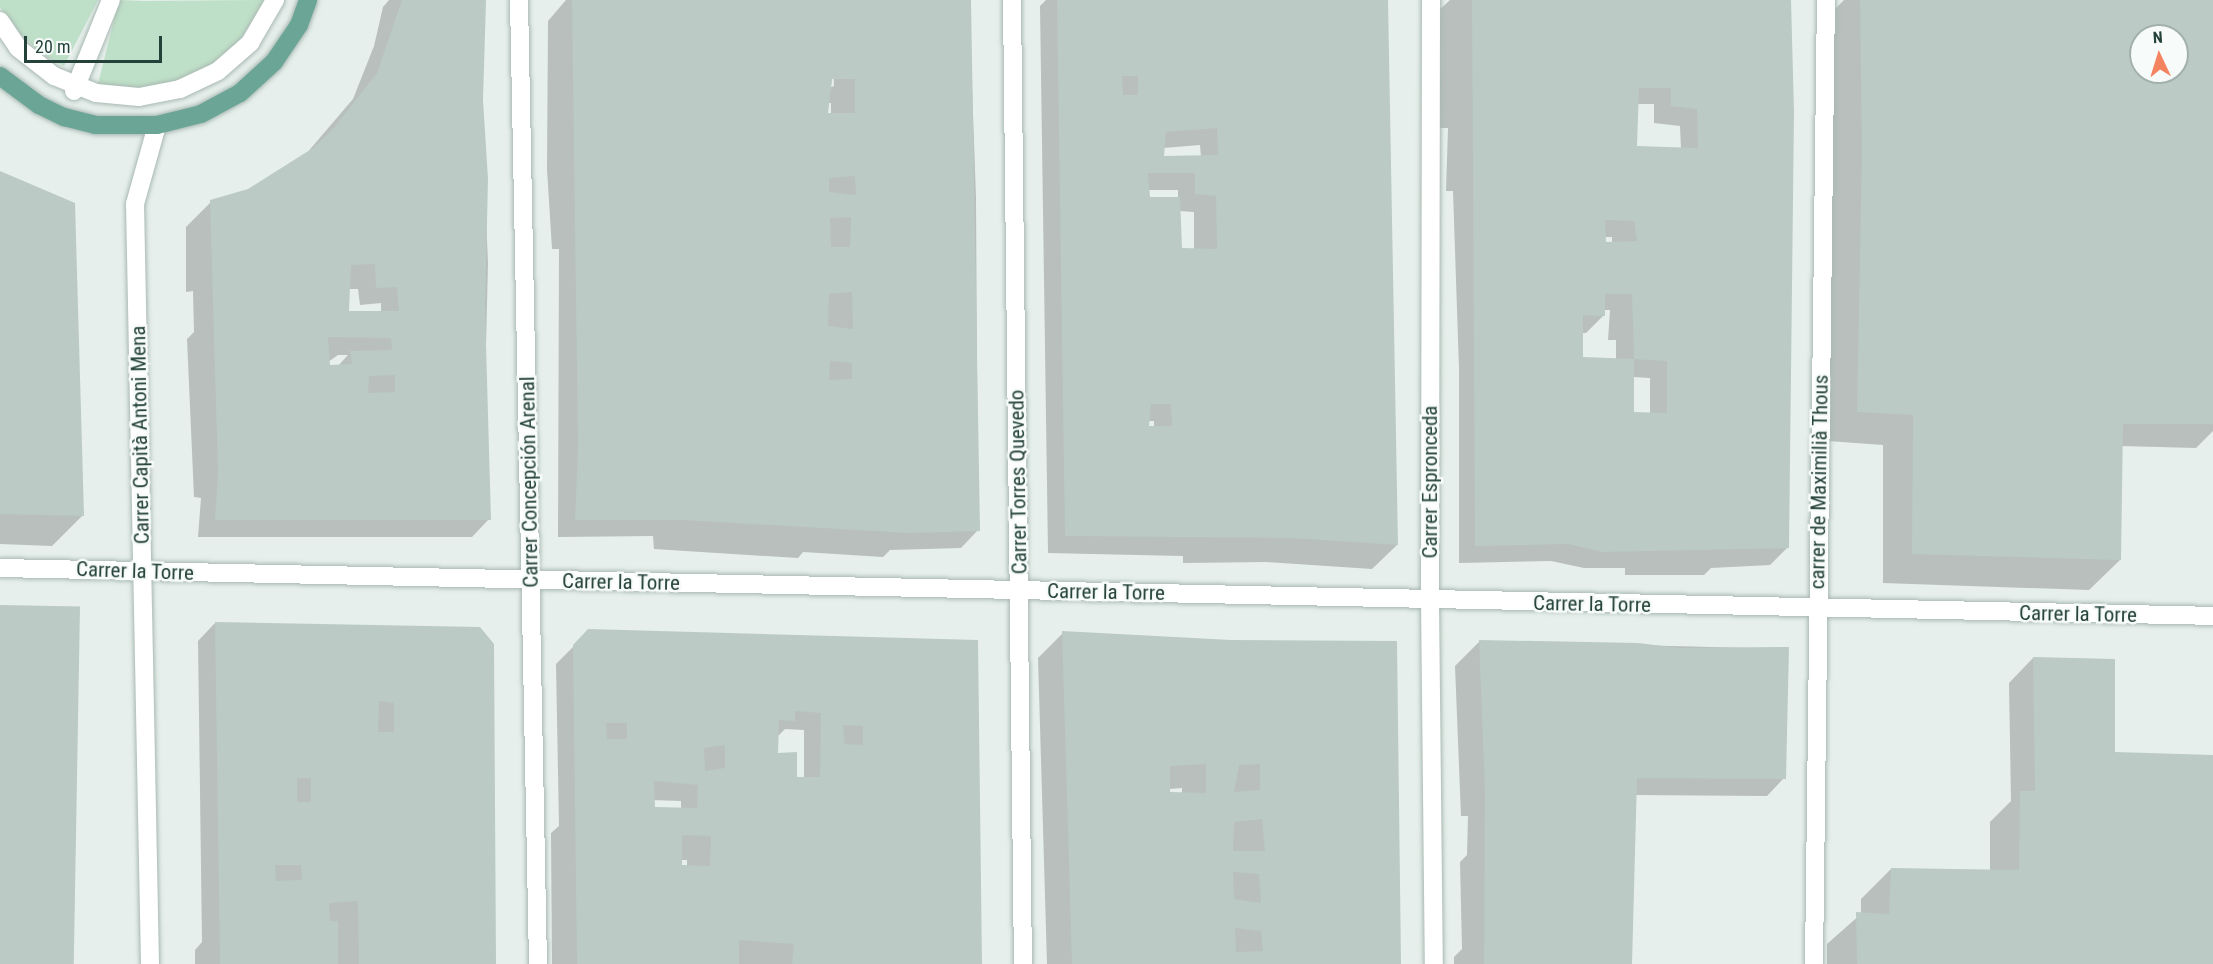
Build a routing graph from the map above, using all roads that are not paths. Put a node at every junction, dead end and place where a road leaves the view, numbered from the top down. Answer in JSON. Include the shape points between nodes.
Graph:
{"nodes":[{"id":1,"x":111,"y":0,"type":"edge"},
{"id":2,"x":274,"y":0,"type":"edge"},
{"id":3,"x":308,"y":0,"type":"edge"},
{"id":4,"x":1012,"y":0,"type":"edge"},
{"id":5,"x":1431,"y":0,"type":"edge"},
{"id":6,"x":1826,"y":0,"type":"edge"},
{"id":7,"x":520,"y":2,"type":"edge"},
{"id":8,"x":0,"y":21,"type":"edge"},
{"id":9,"x":0,"y":76,"type":"edge"},
{"id":10,"x":75,"y":88,"type":"junction"},
{"id":11,"x":157,"y":125,"type":"junction"},
{"id":12,"x":0,"y":568,"type":"edge"},
{"id":13,"x":142,"y":571,"type":"junction"},
{"id":14,"x":531,"y":580,"type":"junction"},
{"id":15,"x":1019,"y":590,"type":"junction"},
{"id":16,"x":1430,"y":600,"type":"junction"},
{"id":17,"x":1817,"y":609,"type":"junction"},
{"id":18,"x":2213,"y":616,"type":"edge"},
{"id":19,"x":150,"y":964,"type":"edge"},
{"id":20,"x":538,"y":964,"type":"edge"},
{"id":21,"x":1023,"y":964,"type":"edge"},
{"id":22,"x":1434,"y":964,"type":"edge"},
{"id":23,"x":1814,"y":964,"type":"edge"}],
"edges":[{"from":1,"to":10,"type":"street"},
{"from":2,"to":10,"type":"street","via":[[250,42],[218,71],[180,89],[139,97]]},
{"from":3,"to":11,"type":"main road","via":[[299,25],[274,62],[240,93],[201,114]]},
{"from":4,"to":15,"type":"street","name":"Carrer Torres Quevedo"},
{"from":5,"to":16,"type":"street","name":"Carrer Espronceda"},
{"from":6,"to":17,"type":"street","name":"carrer de Maximilià Thous"},
{"from":7,"to":14,"type":"street","name":"Carrer Concepción Arenal"},
{"from":8,"to":10,"type":"street","via":[[18,48]]},
{"from":9,"to":11,"type":"main road","via":[[39,105],[64,117],[94,125]]},
{"from":11,"to":13,"type":"street","name":"Carrer Capità Antoni Mena","via":[[135,204]]},
{"from":12,"to":13,"type":"street","name":"Carrer la Torre"},
{"from":13,"to":14,"type":"street","name":"Carrer la Torre"},
{"from":13,"to":19,"type":"street","name":"Carrer Capità Antoni Mena"},
{"from":14,"to":15,"type":"street","name":"Carrer la Torre"},
{"from":14,"to":20,"type":"street","name":"Carrer Concepción Arenal"},
{"from":15,"to":16,"type":"street","name":"Carrer la Torre"},
{"from":15,"to":21,"type":"street","name":"Carrer Torres Quevedo"},
{"from":16,"to":17,"type":"street","name":"Carrer la Torre"},
{"from":16,"to":22,"type":"street","name":"Carrer Espronceda"},
{"from":17,"to":18,"type":"street","name":"Carrer la Torre"},
{"from":17,"to":23,"type":"street","name":"carrer de Maximilià Thous"}]}
